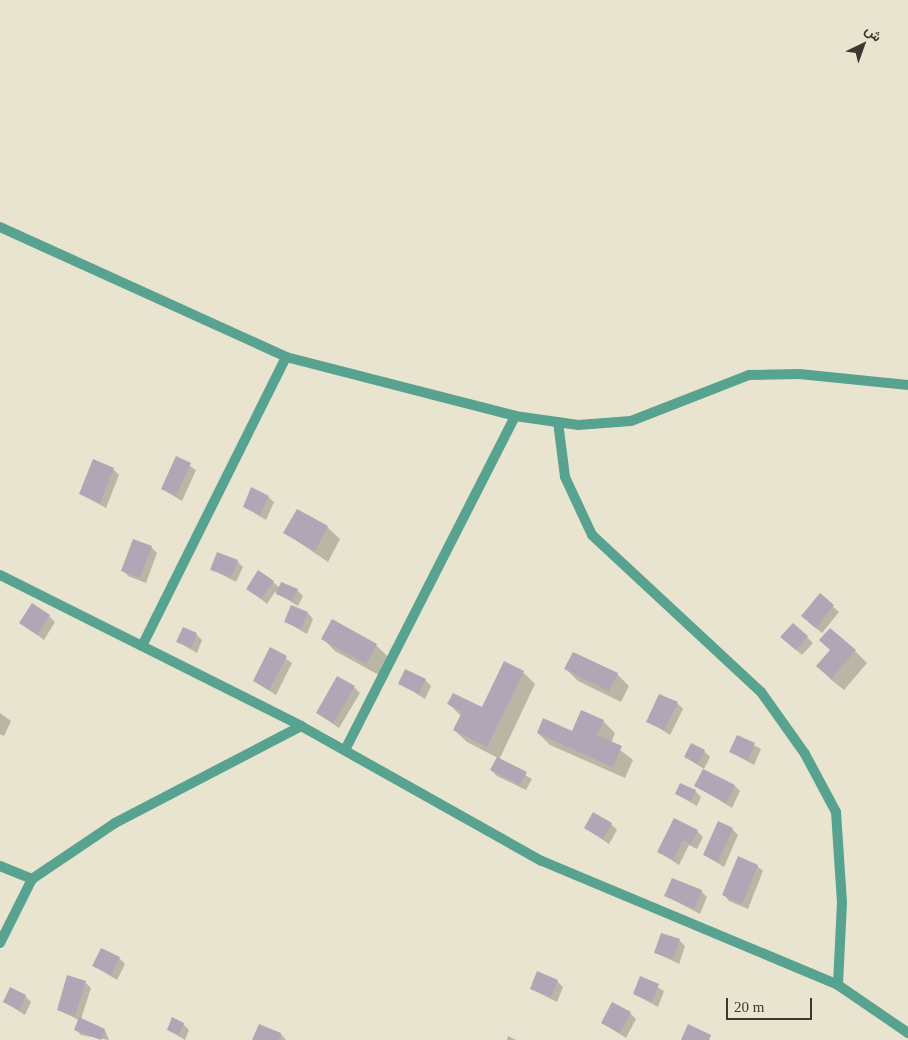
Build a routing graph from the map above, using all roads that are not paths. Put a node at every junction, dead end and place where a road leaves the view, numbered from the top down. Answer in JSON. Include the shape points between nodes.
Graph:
{"nodes":[{"id":1,"x":0,"y":227,"type":"edge"},
{"id":2,"x":286,"y":357,"type":"junction"},
{"id":3,"x":908,"y":385,"type":"edge"},
{"id":4,"x":515,"y":416,"type":"junction"},
{"id":5,"x":558,"y":422,"type":"junction"},
{"id":6,"x":0,"y":575,"type":"edge"},
{"id":7,"x":142,"y":646,"type":"junction"},
{"id":8,"x":300,"y":726,"type":"junction"},
{"id":9,"x":345,"y":750,"type":"junction"},
{"id":10,"x":0,"y":866,"type":"edge"},
{"id":11,"x":32,"y":879,"type":"junction"},
{"id":12,"x":0,"y":943,"type":"edge"},
{"id":13,"x":838,"y":985,"type":"junction"},
{"id":14,"x":908,"y":1033,"type":"edge"}],
"edges":[{"from":1,"to":2,"type":"street"},
{"from":2,"to":4,"type":"street"},
{"from":2,"to":7,"type":"street"},
{"from":3,"to":5,"type":"street","via":[[799,374],[749,375],[631,420]]},
{"from":4,"to":5,"type":"street"},
{"from":4,"to":9,"type":"street"},
{"from":5,"to":13,"type":"street","via":[[565,477],[592,535],[761,692],[805,754],[836,812],[842,902]]},
{"from":6,"to":7,"type":"street"},
{"from":7,"to":8,"type":"street"},
{"from":8,"to":9,"type":"street"},
{"from":8,"to":11,"type":"street","via":[[115,823]]},
{"from":9,"to":13,"type":"street","via":[[542,861]]},
{"from":10,"to":11,"type":"street"},
{"from":11,"to":12,"type":"street"},
{"from":13,"to":14,"type":"street"}]}
